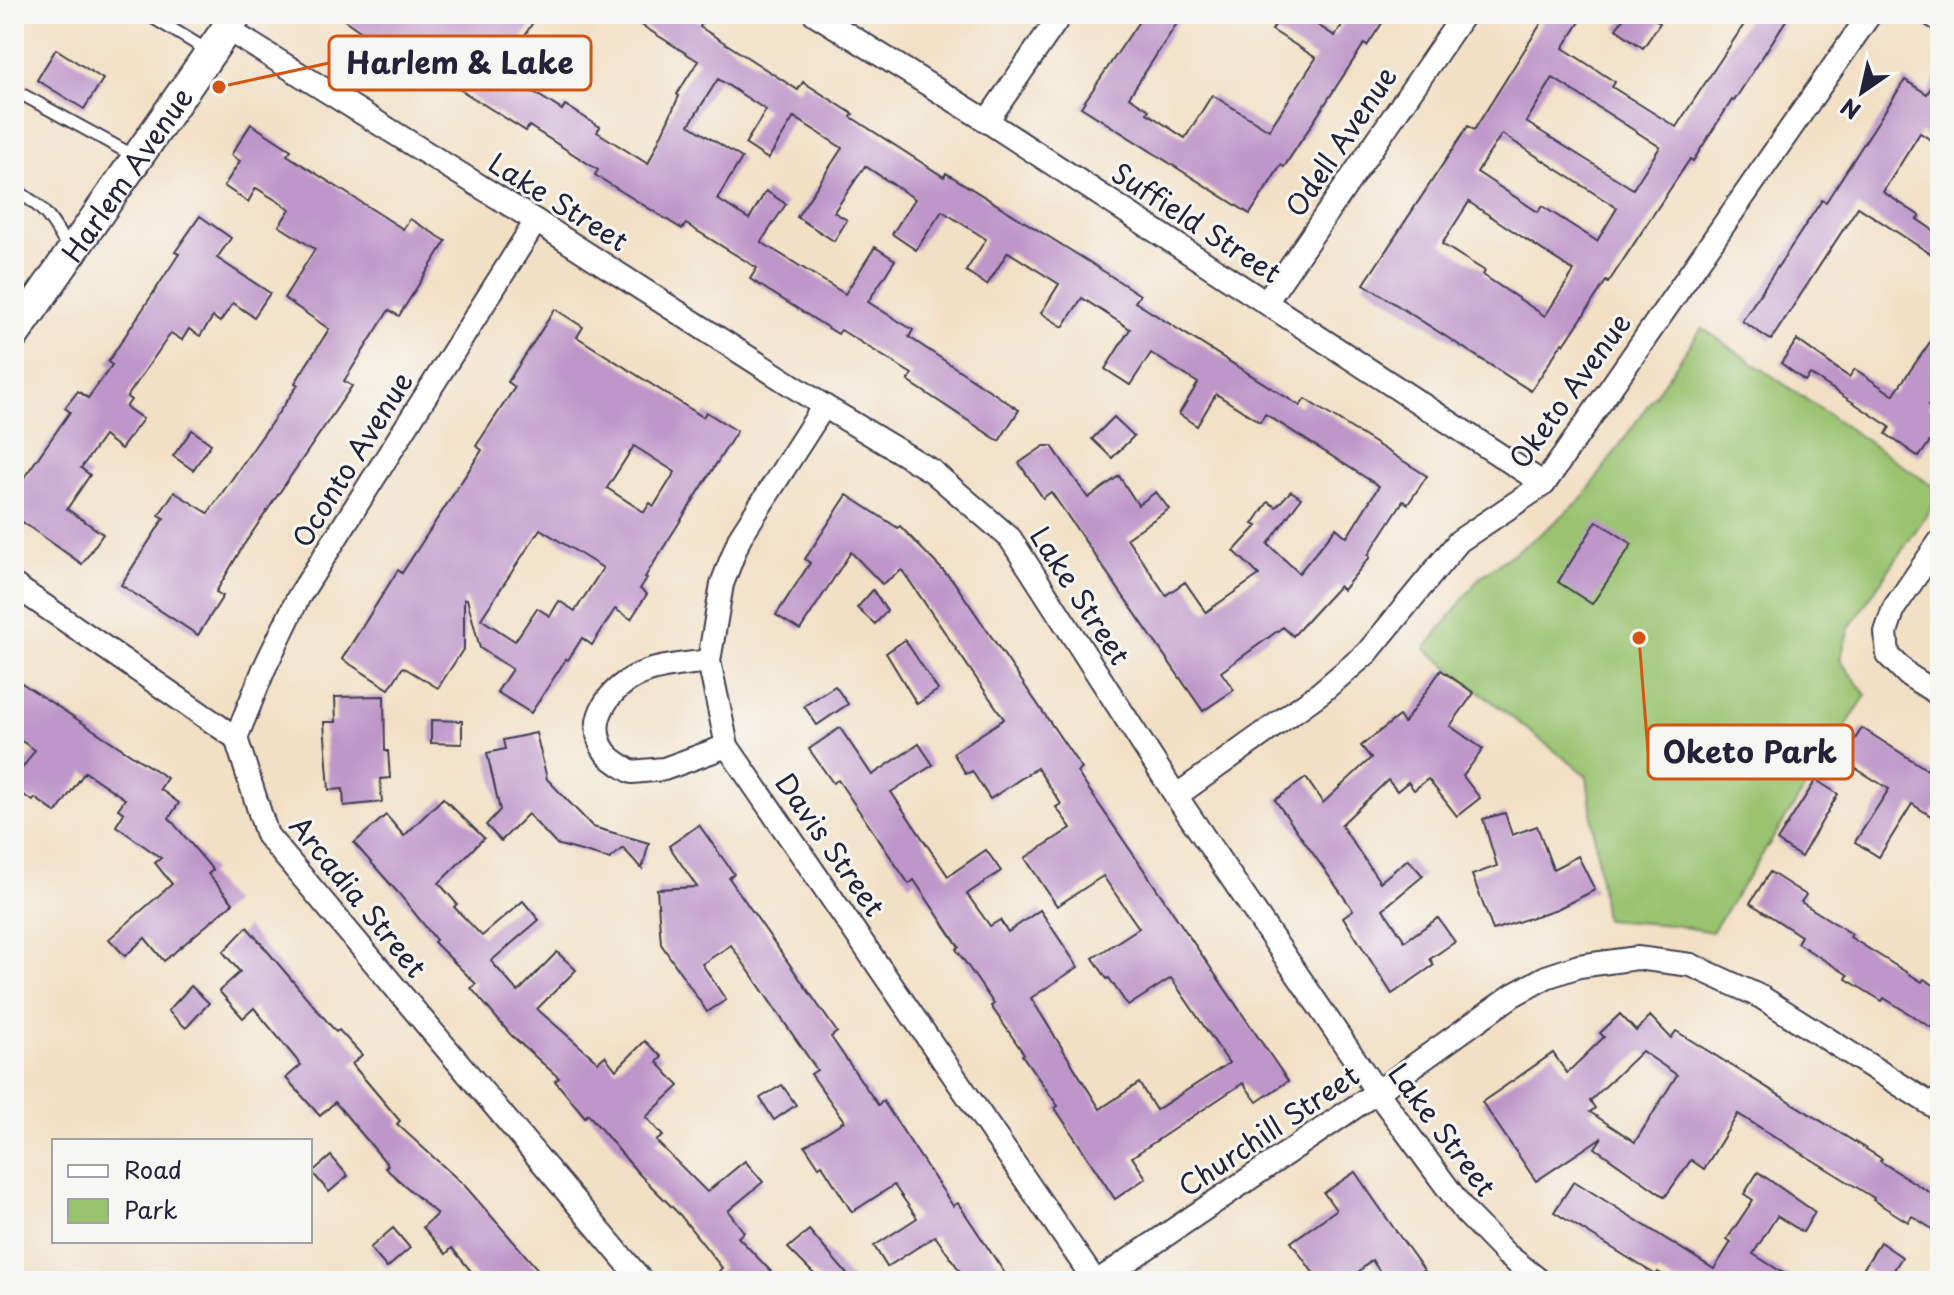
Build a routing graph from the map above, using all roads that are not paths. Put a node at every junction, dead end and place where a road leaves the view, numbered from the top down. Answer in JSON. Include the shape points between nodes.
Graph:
{"nodes":[{"id":1,"x":147,"y":14,"type":"edge"},
{"id":2,"x":815,"y":14,"type":"edge"},
{"id":3,"x":1061,"y":14,"type":"edge"},
{"id":4,"x":1464,"y":14,"type":"edge"},
{"id":5,"x":1870,"y":14,"type":"edge"},
{"id":6,"x":1930,"y":14,"type":"edge"},
{"id":7,"x":1940,"y":20,"type":"edge"},
{"id":8,"x":225,"y":32,"type":"edge"},
{"id":9,"x":14,"y":90,"type":"edge"},
{"id":10,"x":987,"y":121,"type":"junction"},
{"id":11,"x":138,"y":158,"type":"junction"},
{"id":12,"x":14,"y":190,"type":"edge"},
{"id":13,"x":536,"y":221,"type":"junction"},
{"id":14,"x":71,"y":254,"type":"junction"},
{"id":15,"x":1266,"y":302,"type":"junction"},
{"id":16,"x":14,"y":335,"type":"edge"},
{"id":17,"x":824,"y":406,"type":"junction"},
{"id":18,"x":1544,"y":484,"type":"junction"},
{"id":19,"x":1940,"y":541,"type":"edge"},
{"id":20,"x":14,"y":585,"type":"edge"},
{"id":21,"x":709,"y":661,"type":"junction"},
{"id":22,"x":1940,"y":695,"type":"edge"},
{"id":23,"x":236,"y":738,"type":"junction"},
{"id":24,"x":727,"y":746,"type":"junction"},
{"id":25,"x":1176,"y":796,"type":"junction"},
{"id":26,"x":1377,"y":1092,"type":"junction"},
{"id":27,"x":1940,"y":1110,"type":"edge"},
{"id":28,"x":642,"y":1281,"type":"edge"},
{"id":29,"x":1096,"y":1281,"type":"edge"},
{"id":30,"x":1540,"y":1281,"type":"edge"}],
"edges":[{"from":1,"to":8,"type":"lane"},
{"from":2,"to":10,"type":"street","name":"Suffield Street"},
{"from":3,"to":10,"type":"street"},
{"from":4,"to":15,"type":"street","name":"Odell Avenue"},
{"from":5,"to":18,"type":"street","name":"Oketo Avenue"},
{"from":6,"to":7,"type":"street"},
{"from":8,"to":11,"type":"main road","name":"Harlem Avenue"},
{"from":8,"to":13,"type":"street","name":"Lake Street"},
{"from":9,"to":11,"type":"lane"},
{"from":10,"to":15,"type":"street","name":"Suffield Street"},
{"from":11,"to":14,"type":"main road","name":"Harlem Avenue"},
{"from":12,"to":14,"type":"lane","via":[[35,200]]},
{"from":13,"to":17,"type":"street","name":"Lake Street"},
{"from":13,"to":23,"type":"street","name":"Oconto Avenue","via":[[298,598]]},
{"from":14,"to":16,"type":"main road","name":"Harlem Avenue"},
{"from":15,"to":18,"type":"street","name":"Suffield Street"},
{"from":17,"to":21,"type":"street","name":"Davis Street","via":[[740,537],[722,584]]},
{"from":17,"to":25,"type":"street","name":"Lake Street","via":[[932,471],[1010,538]]},
{"from":18,"to":25,"type":"street","name":"Oketo Avenue","via":[[1459,541],[1367,653],[1332,683]]},
{"from":19,"to":22,"type":"street","via":[[1894,608],[1886,632],[1888,655]]},
{"from":20,"to":23,"type":"street"},
{"from":21,"to":24,"type":"street","name":"Davis Street"},
{"from":21,"to":24,"type":"street","via":[[648,671],[623,682],[602,707],[596,734],[607,755],[632,772],[664,769]]},
{"from":23,"to":28,"type":"street","name":"Arcadia Street","via":[[267,835]]},
{"from":24,"to":29,"type":"street","name":"Davis Street"},
{"from":25,"to":26,"type":"street","name":"Lake Street"},
{"from":26,"to":27,"type":"street","name":"Churchill Street","via":[[1546,977],[1579,966],[1637,958],[1691,965],[1761,997]]},
{"from":26,"to":29,"type":"street","name":"Churchill Street"},
{"from":26,"to":30,"type":"street","name":"Lake Street","via":[[1466,1213]]}]}
